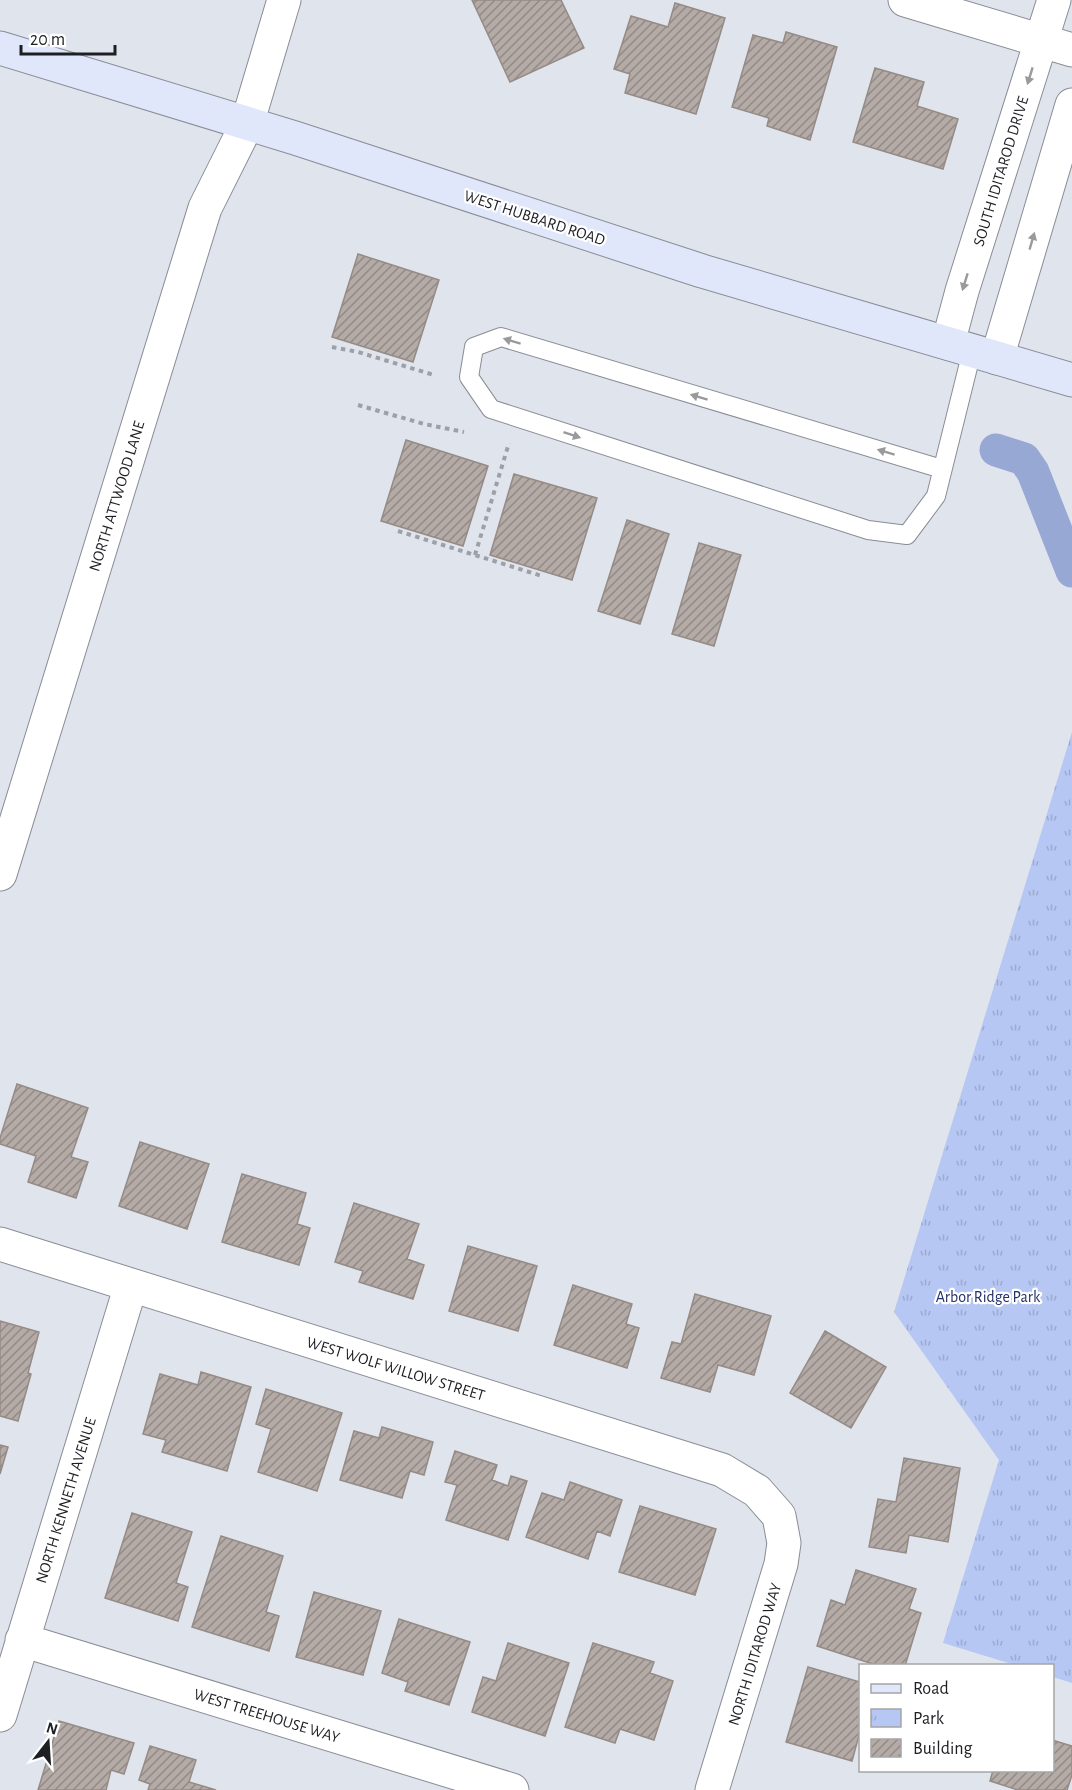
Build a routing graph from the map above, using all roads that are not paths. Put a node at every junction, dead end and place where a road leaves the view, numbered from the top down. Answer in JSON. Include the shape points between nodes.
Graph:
{"nodes":[{"id":1,"x":284,"y":0,"type":"edge"},
{"id":2,"x":905,"y":0,"type":"edge"},
{"id":3,"x":1054,"y":0,"type":"edge"},
{"id":4,"x":1041,"y":40,"type":"junction"},
{"id":5,"x":0,"y":48,"type":"edge"},
{"id":6,"x":1072,"y":50,"type":"edge"},
{"id":7,"x":1072,"y":105,"type":"edge"},
{"id":8,"x":247,"y":124,"type":"junction"},
{"id":9,"x":973,"y":350,"type":"junction"},
{"id":10,"x":1072,"y":380,"type":"edge"},
{"id":11,"x":942,"y":469,"type":"junction"},
{"id":12,"x":0,"y":874,"type":"edge"},
{"id":13,"x":0,"y":1244,"type":"edge"},
{"id":14,"x":131,"y":1285,"type":"junction"},
{"id":15,"x":779,"y":1516,"type":"joint"},
{"id":16,"x":22,"y":1640,"type":"junction"},
{"id":17,"x":0,"y":1715,"type":"edge"},
{"id":18,"x":512,"y":1790,"type":"edge"},
{"id":19,"x":712,"y":1790,"type":"edge"}],
"edges":[{"from":1,"to":8,"type":"street","name":"NORTH ATTWOOD LANE"},
{"from":2,"to":4,"type":"street"},
{"from":3,"to":4,"type":"street","name":"SOUTH IDITAROD DRIVE"},
{"from":4,"to":6,"type":"street"},
{"from":4,"to":9,"type":"street","name":"SOUTH IDITAROD DRIVE","one_way":true,"via":[[966,280]]},
{"from":5,"to":8,"type":"street","name":"WEST HUBBARD ROAD"},
{"from":9,"to":7,"type":"street","one_way":true},
{"from":8,"to":9,"type":"street","name":"WEST HUBBARD ROAD","via":[[702,271]]},
{"from":8,"to":12,"type":"street","name":"NORTH ATTWOOD LANE","via":[[205,208]]},
{"from":9,"to":10,"type":"street","name":"WEST HUBBARD ROAD"},
{"from":9,"to":11,"type":"lane"},
{"from":11,"to":11,"type":"lane","one_way":true,"via":[[501,338],[474,347],[469,377],[490,409],[868,530],[907,536],[936,496]]},
{"from":13,"to":14,"type":"street","name":"WEST WOLF WILLOW STREET"},
{"from":14,"to":15,"type":"street","name":"WEST WOLF WILLOW STREET","via":[[722,1470],[757,1491]]},
{"from":14,"to":16,"type":"street","name":"NORTH KENNETH AVENUE"},
{"from":15,"to":19,"type":"street","name":"NORTH IDITAROD WAY","via":[[781,1563]]},
{"from":16,"to":17,"type":"street","name":"NORTH KENNETH AVENUE"},
{"from":16,"to":18,"type":"street","name":"WEST TREEHOUSE WAY"}]}
